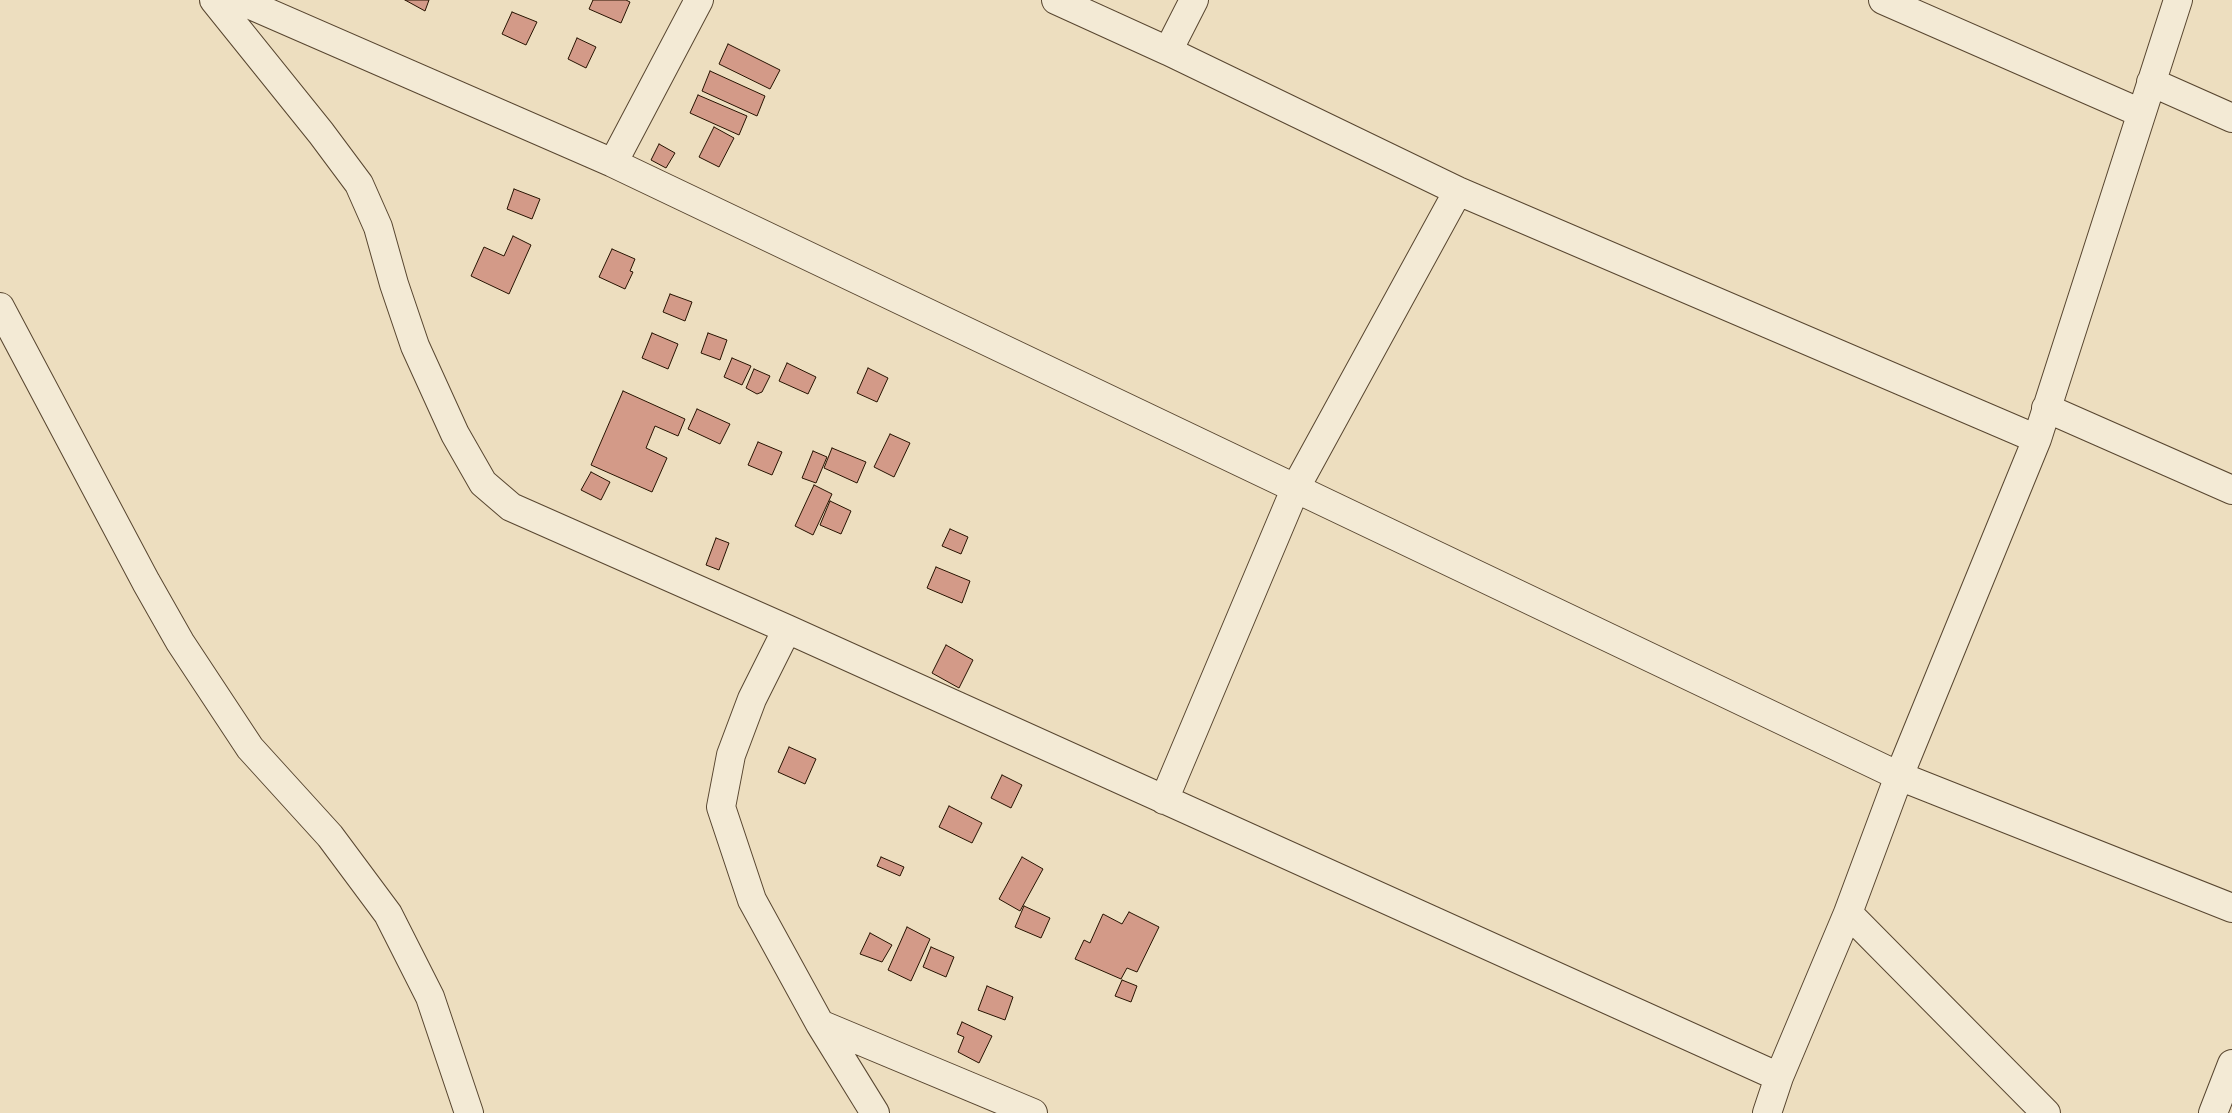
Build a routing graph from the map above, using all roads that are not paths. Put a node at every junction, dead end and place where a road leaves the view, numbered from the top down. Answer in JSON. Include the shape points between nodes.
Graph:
{"nodes":[{"id":1,"x":214,"y":0,"type":"edge"},
{"id":2,"x":239,"y":0,"type":"edge"},
{"id":3,"x":698,"y":0,"type":"edge"},
{"id":4,"x":1056,"y":0,"type":"edge"},
{"id":5,"x":1194,"y":0,"type":"edge"},
{"id":6,"x":1883,"y":0,"type":"edge"},
{"id":7,"x":2178,"y":0,"type":"edge"},
{"id":8,"x":1168,"y":52,"type":"junction"},
{"id":9,"x":2151,"y":82,"type":"junction"},
{"id":10,"x":2141,"y":113,"type":"junction"},
{"id":11,"x":2232,"y":118,"type":"edge"},
{"id":12,"x":613,"y":163,"type":"junction"},
{"id":13,"x":1458,"y":192,"type":"junction"},
{"id":14,"x":0,"y":307,"type":"edge"},
{"id":15,"x":2046,"y":408,"type":"junction"},
{"id":16,"x":2037,"y":439,"type":"junction"},
{"id":17,"x":1296,"y":487,"type":"junction"},
{"id":18,"x":2232,"y":490,"type":"edge"},
{"id":19,"x":787,"y":629,"type":"junction"},
{"id":20,"x":1899,"y":776,"type":"junction"},
{"id":21,"x":1164,"y":800,"type":"junction"},
{"id":22,"x":2232,"y":908,"type":"edge"},
{"id":23,"x":1848,"y":913,"type":"junction"},
{"id":24,"x":820,"y":1024,"type":"junction"},
{"id":25,"x":2232,"y":1064,"type":"edge"},
{"id":26,"x":1779,"y":1078,"type":"junction"},
{"id":27,"x":469,"y":1113,"type":"edge"},
{"id":28,"x":875,"y":1113,"type":"edge"},
{"id":29,"x":1033,"y":1113,"type":"edge"},
{"id":30,"x":1767,"y":1113,"type":"edge"},
{"id":31,"x":2046,"y":1113,"type":"edge"},
{"id":32,"x":2213,"y":1113,"type":"edge"}],
"edges":[{"from":1,"to":19,"type":"street","via":[[359,184],[378,227],[416,346],[455,434],[483,483],[511,507]]},
{"from":2,"to":12,"type":"street"},
{"from":3,"to":12,"type":"street"},
{"from":4,"to":8,"type":"street"},
{"from":5,"to":8,"type":"street"},
{"from":6,"to":10,"type":"street"},
{"from":7,"to":9,"type":"street"},
{"from":8,"to":13,"type":"street"},
{"from":9,"to":10,"type":"street"},
{"from":9,"to":11,"type":"street"},
{"from":10,"to":15,"type":"street"},
{"from":12,"to":17,"type":"street"},
{"from":13,"to":16,"type":"street"},
{"from":13,"to":17,"type":"street"},
{"from":14,"to":27,"type":"street","via":[[180,642],[250,748],[330,836],[388,914],[430,997]]},
{"from":15,"to":16,"type":"street"},
{"from":15,"to":18,"type":"street"},
{"from":16,"to":20,"type":"street"},
{"from":17,"to":20,"type":"street"},
{"from":17,"to":21,"type":"street"},
{"from":19,"to":21,"type":"street"},
{"from":19,"to":24,"type":"street","via":[[752,699],[731,755],[721,807],[752,900]]},
{"from":20,"to":22,"type":"street"},
{"from":20,"to":23,"type":"street"},
{"from":21,"to":26,"type":"street"},
{"from":23,"to":26,"type":"street"},
{"from":23,"to":31,"type":"street"},
{"from":24,"to":28,"type":"street"},
{"from":24,"to":29,"type":"street"},
{"from":25,"to":32,"type":"street"},
{"from":26,"to":30,"type":"street"}]}
